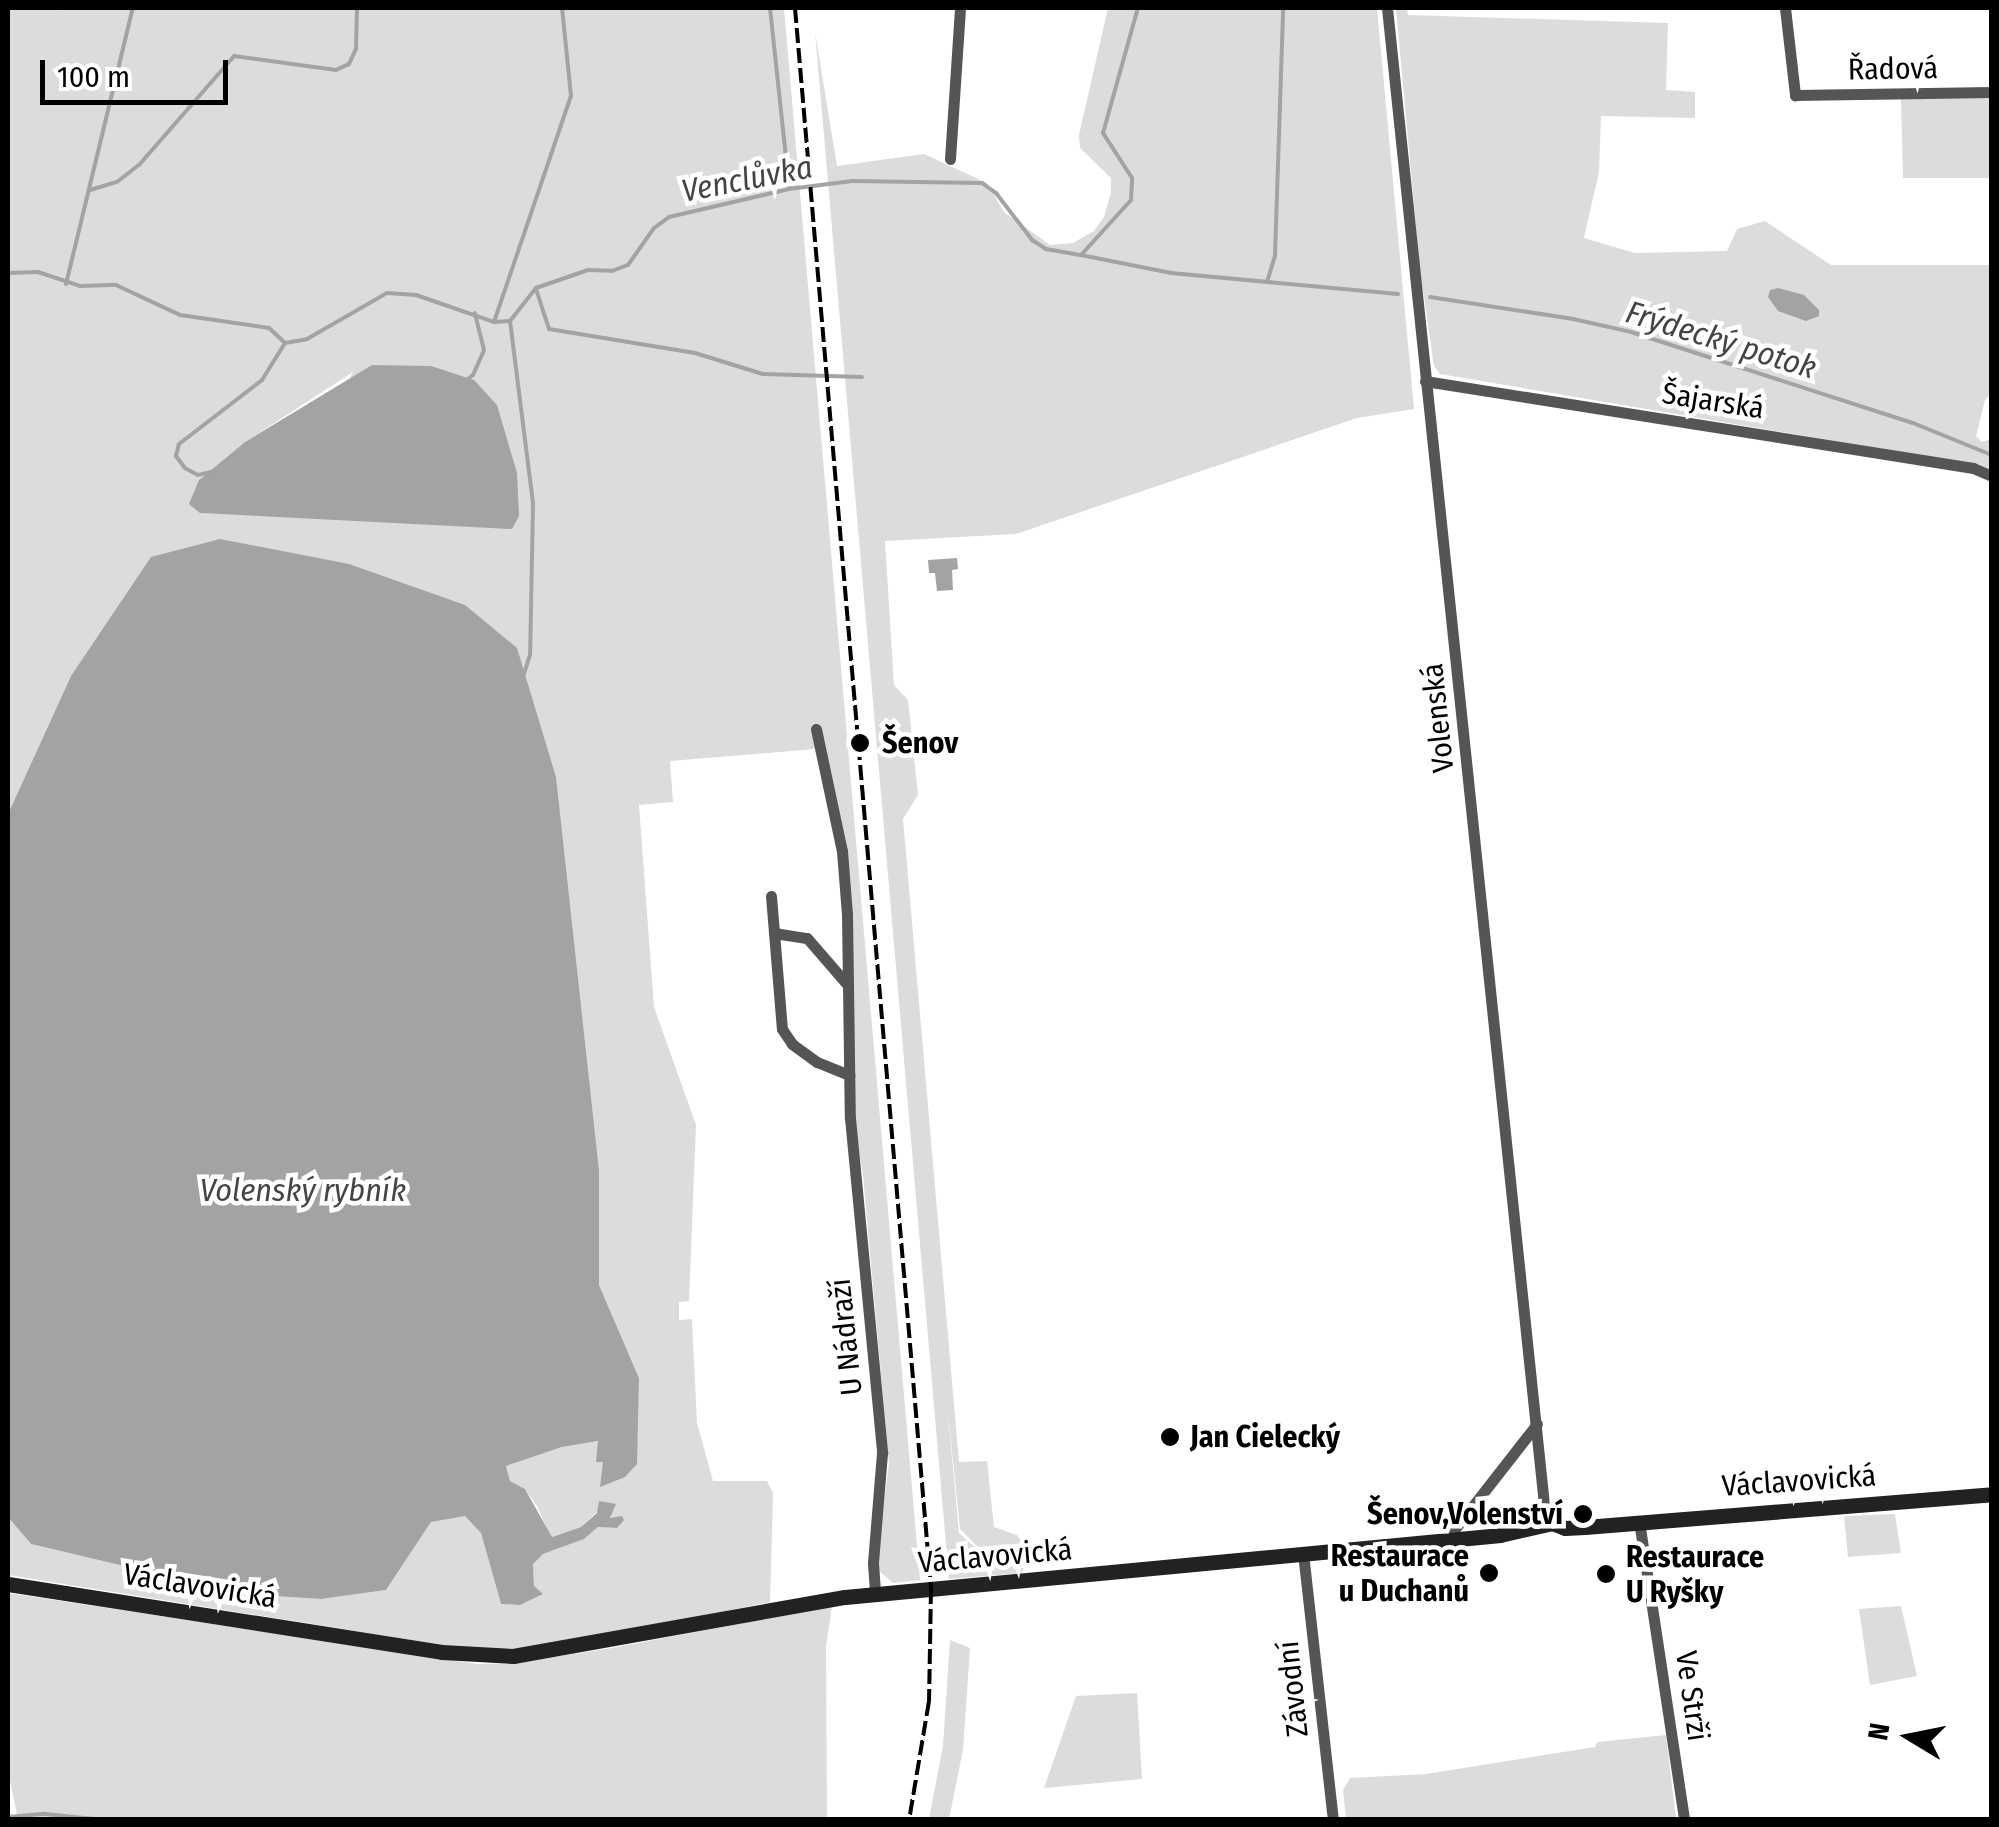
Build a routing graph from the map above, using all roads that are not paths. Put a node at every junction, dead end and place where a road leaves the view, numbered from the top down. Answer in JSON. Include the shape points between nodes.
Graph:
{"nodes":[{"id":1,"x":960,"y":8,"type":"edge"},
{"id":2,"x":1387,"y":8,"type":"edge"},
{"id":3,"x":1785,"y":8,"type":"edge"},
{"id":4,"x":1992,"y":92,"type":"edge"},
{"id":5,"x":950,"y":159,"type":"dead end"},
{"id":6,"x":1426,"y":381,"type":"junction"},
{"id":7,"x":1992,"y":476,"type":"edge"},
{"id":8,"x":816,"y":730,"type":"dead end"},
{"id":9,"x":772,"y":896,"type":"dead end"},
{"id":10,"x":774,"y":933,"type":"junction"},
{"id":11,"x":846,"y":983,"type":"junction"},
{"id":12,"x":849,"y":1075,"type":"junction"},
{"id":13,"x":1537,"y":1424,"type":"junction"},
{"id":14,"x":1992,"y":1494,"type":"edge"},
{"id":15,"x":1639,"y":1520,"type":"junction"},
{"id":16,"x":1552,"y":1523,"type":"junction"},
{"id":17,"x":1447,"y":1539,"type":"junction"},
{"id":18,"x":1304,"y":1553,"type":"junction"},
{"id":19,"x":8,"y":1584,"type":"edge"},
{"id":20,"x":874,"y":1594,"type":"junction"},
{"id":21,"x":1333,"y":1820,"type":"edge"},
{"id":22,"x":1684,"y":1820,"type":"edge"}],
"edges":[{"from":1,"to":5,"type":"street"},
{"from":2,"to":6,"type":"street","name":"Volenská"},
{"from":3,"to":4,"type":"street","name":"Řadová","via":[[1795,96]]},
{"from":6,"to":7,"type":"street","name":"Šajarská"},
{"from":6,"to":13,"type":"street","name":"Volenská"},
{"from":8,"to":11,"type":"street","name":"U Nádraží","via":[[842,851]]},
{"from":9,"to":10,"type":"street"},
{"from":10,"to":11,"type":"street","via":[[806,938]]},
{"from":10,"to":12,"type":"street","via":[[782,1029],[817,1062]]},
{"from":11,"to":12,"type":"street","name":"U Nádraží"},
{"from":12,"to":20,"type":"street","name":"U Nádraží","via":[[882,1453]]},
{"from":13,"to":16,"type":"street","name":"Volenská","via":[[1545,1513]]},
{"from":13,"to":17,"type":"street"},
{"from":14,"to":15,"type":"street","name":"Václavovická"},
{"from":15,"to":16,"type":"street","name":"Václavovická","via":[[1565,1528]]},
{"from":15,"to":22,"type":"street","name":"Ve Strži"},
{"from":16,"to":17,"type":"street","name":"Václavovická"},
{"from":17,"to":18,"type":"street","name":"Václavovická"},
{"from":18,"to":20,"type":"street","name":"Václavovická"},
{"from":18,"to":21,"type":"street","name":"Závodní"},
{"from":19,"to":20,"type":"street","name":"Václavovická","via":[[442,1652],[512,1656]]}]}
